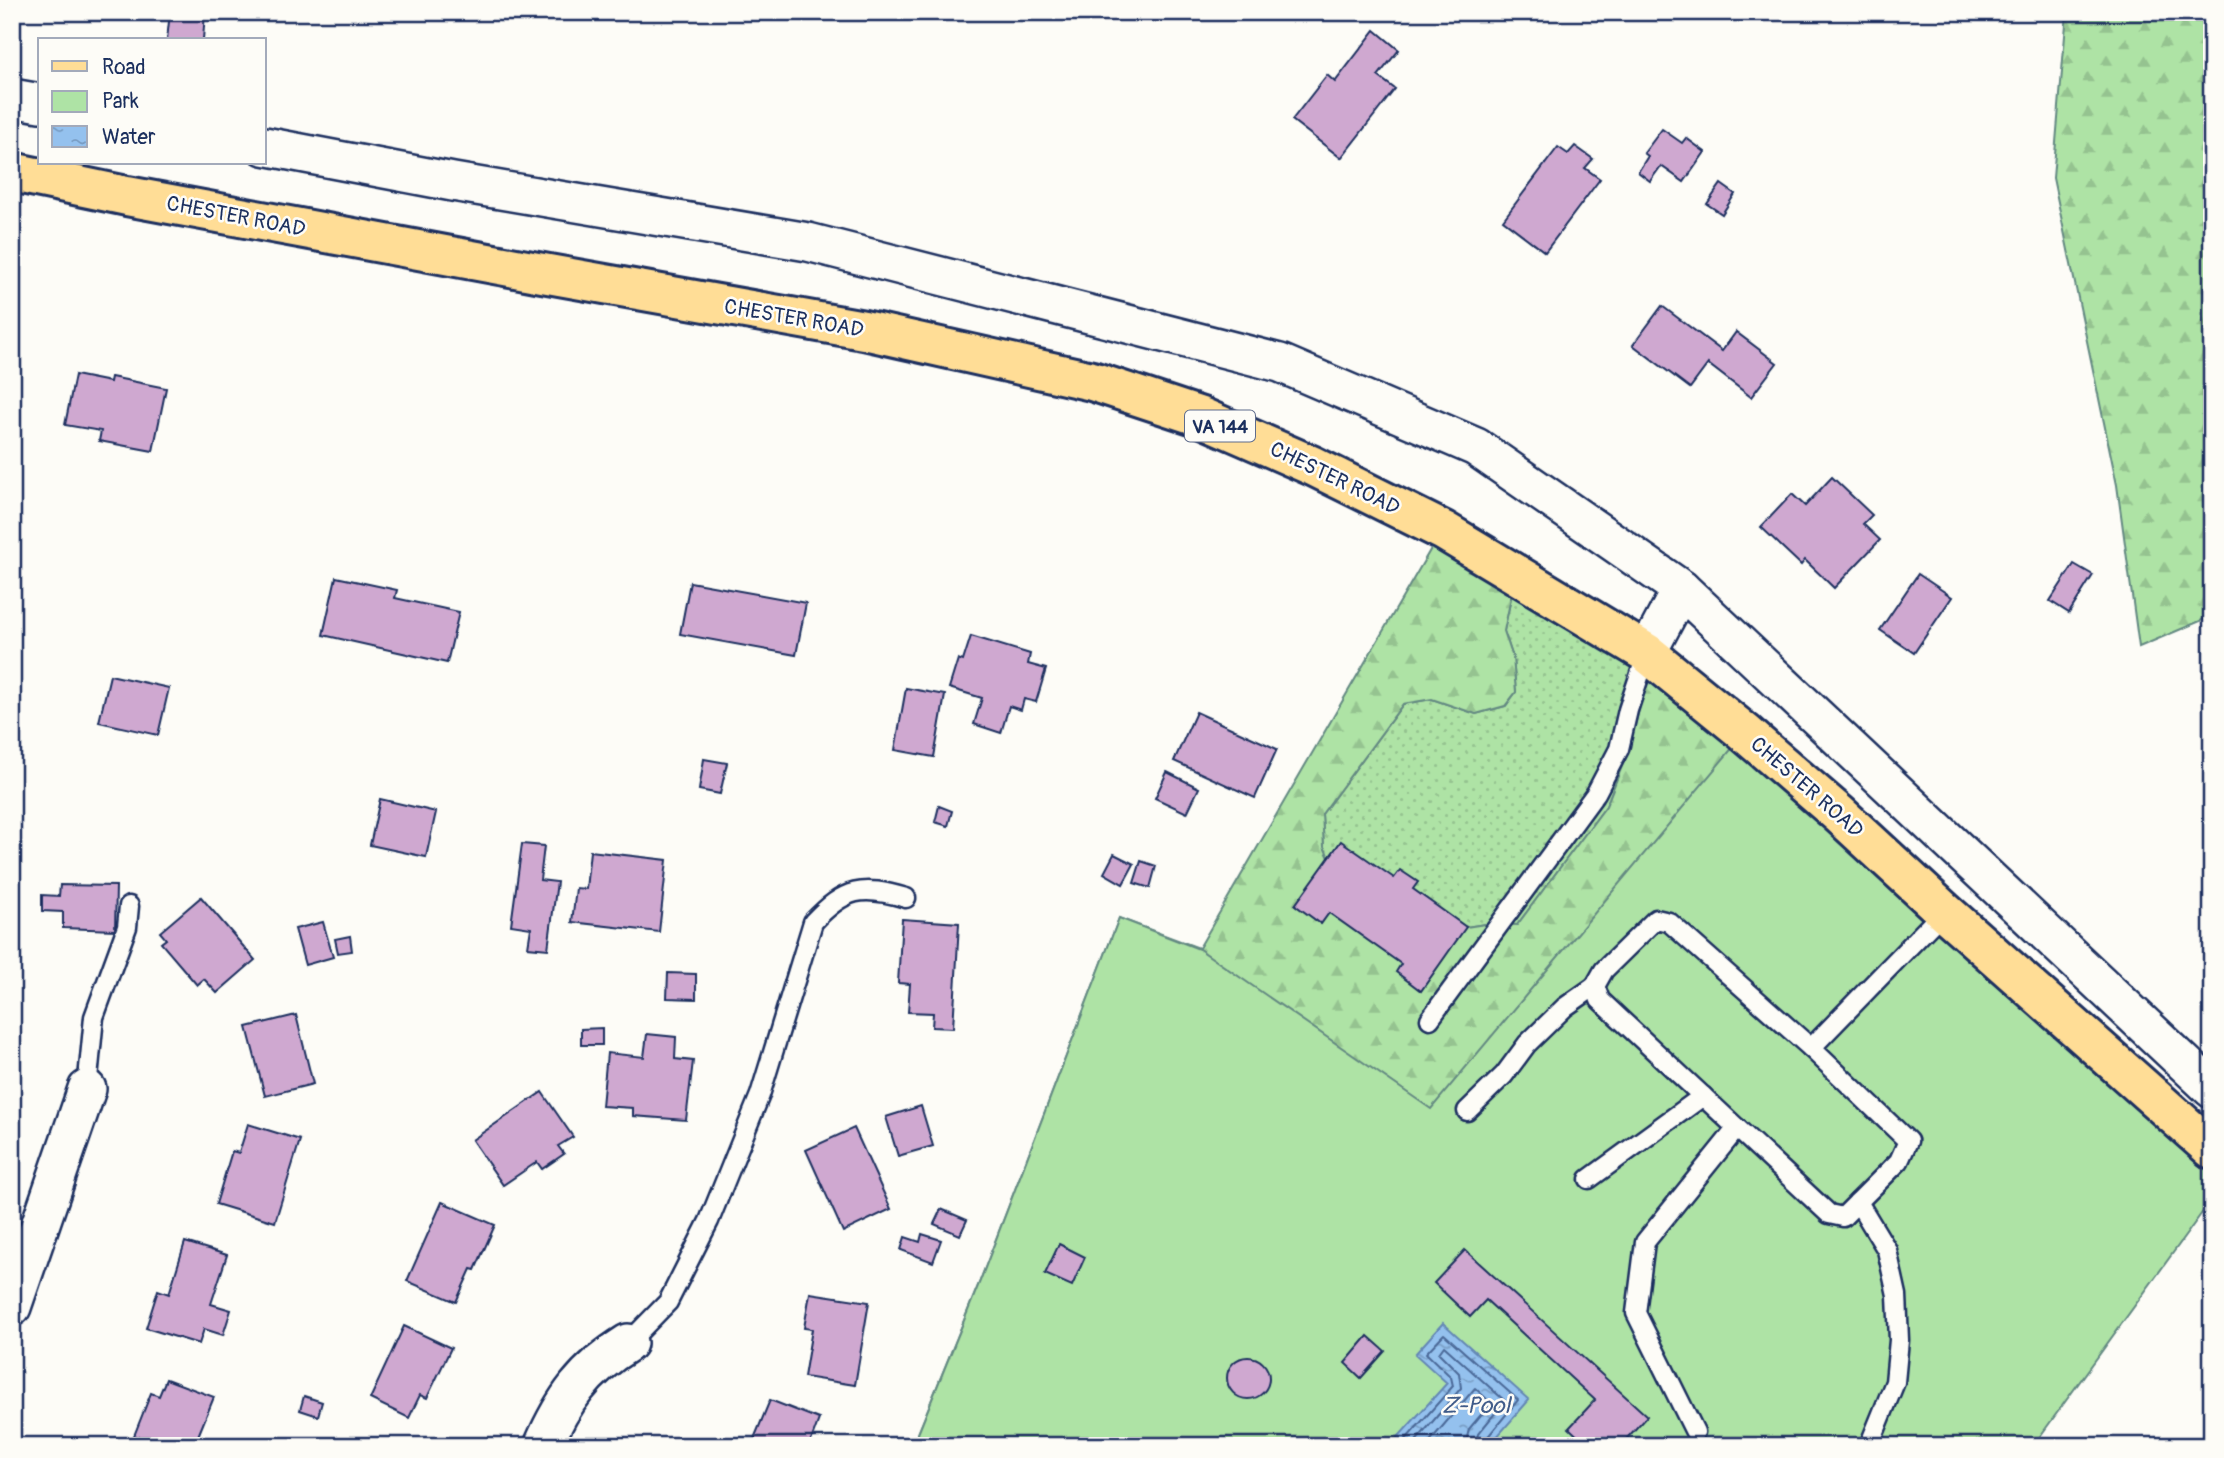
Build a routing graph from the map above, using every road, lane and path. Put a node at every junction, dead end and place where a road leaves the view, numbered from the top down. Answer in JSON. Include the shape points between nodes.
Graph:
{"nodes":[{"id":1,"x":12,"y":98,"type":"edge"},
{"id":2,"x":38,"y":103,"type":"edge"},
{"id":3,"x":266,"y":146,"type":"edge"},
{"id":4,"x":12,"y":172,"type":"edge"},
{"id":5,"x":1681,"y":589,"type":"junction"},
{"id":6,"x":1647,"y":653,"type":"junction"},
{"id":7,"x":906,"y":898,"type":"dead end"},
{"id":8,"x":129,"y":906,"type":"dead end"},
{"id":9,"x":1944,"y":911,"type":"junction"},
{"id":10,"x":1595,"y":986,"type":"junction"},
{"id":11,"x":1430,"y":1019,"type":"dead end"},
{"id":12,"x":1811,"y":1048,"type":"junction"},
{"id":13,"x":87,"y":1088,"type":"joint"},
{"id":14,"x":2212,"y":1090,"type":"edge"},
{"id":15,"x":1703,"y":1096,"type":"junction"},
{"id":16,"x":1467,"y":1111,"type":"dead end"},
{"id":17,"x":1737,"y":1128,"type":"junction"},
{"id":18,"x":2212,"y":1149,"type":"edge"},
{"id":19,"x":1589,"y":1179,"type":"dead end"},
{"id":20,"x":1858,"y":1202,"type":"junction"},
{"id":21,"x":12,"y":1307,"type":"edge"},
{"id":22,"x":628,"y":1343,"type":"joint"},
{"id":23,"x":1695,"y":1432,"type":"dead end"},
{"id":24,"x":543,"y":1446,"type":"edge"},
{"id":25,"x":1869,"y":1446,"type":"edge"}],
"edges":[{"from":1,"to":2,"type":"street"},
{"from":3,"to":5,"type":"street","via":[[808,242],[1280,363],[1476,447]]},
{"from":4,"to":6,"type":"main road","name":"CHESTER ROAD","number":"VA 144","via":[[864,330],[1092,381],[1201,417],[1313,466],[1444,531]]},
{"from":5,"to":6,"type":"street"},
{"from":5,"to":14,"type":"street"},
{"from":6,"to":9,"type":"main road","name":"CHESTER ROAD","number":"VA 144","via":[[1762,748]]},
{"from":6,"to":11,"type":"lane","via":[[1619,749],[1596,793]]},
{"from":7,"to":22,"type":"lane","via":[[877,890],[852,893],[830,904],[813,922],[760,1095],[709,1221],[668,1302]]},
{"from":8,"to":13,"type":"lane","via":[[127,926],[94,1017]]},
{"from":9,"to":12,"type":"lane"},
{"from":9,"to":18,"type":"main road","name":"CHESTER ROAD","number":"VA 144"},
{"from":10,"to":12,"type":"lane","via":[[1604,970],[1656,919],[1669,922]]},
{"from":10,"to":15,"type":"lane","via":[[1600,1000]]},
{"from":10,"to":16,"type":"lane","via":[[1527,1044],[1504,1075]]},
{"from":12,"to":20,"type":"lane","via":[[1908,1141],[1899,1161]]},
{"from":13,"to":21,"type":"street"},
{"from":15,"to":17,"type":"lane"},
{"from":15,"to":19,"type":"lane"},
{"from":17,"to":20,"type":"lane","via":[[1829,1213],[1843,1217]]},
{"from":17,"to":23,"type":"lane","via":[[1645,1242],[1636,1313]]},
{"from":20,"to":25,"type":"lane","via":[[1887,1250],[1898,1306],[1895,1382]]},
{"from":22,"to":24,"type":"street","via":[[583,1378],[558,1411]]}]}
